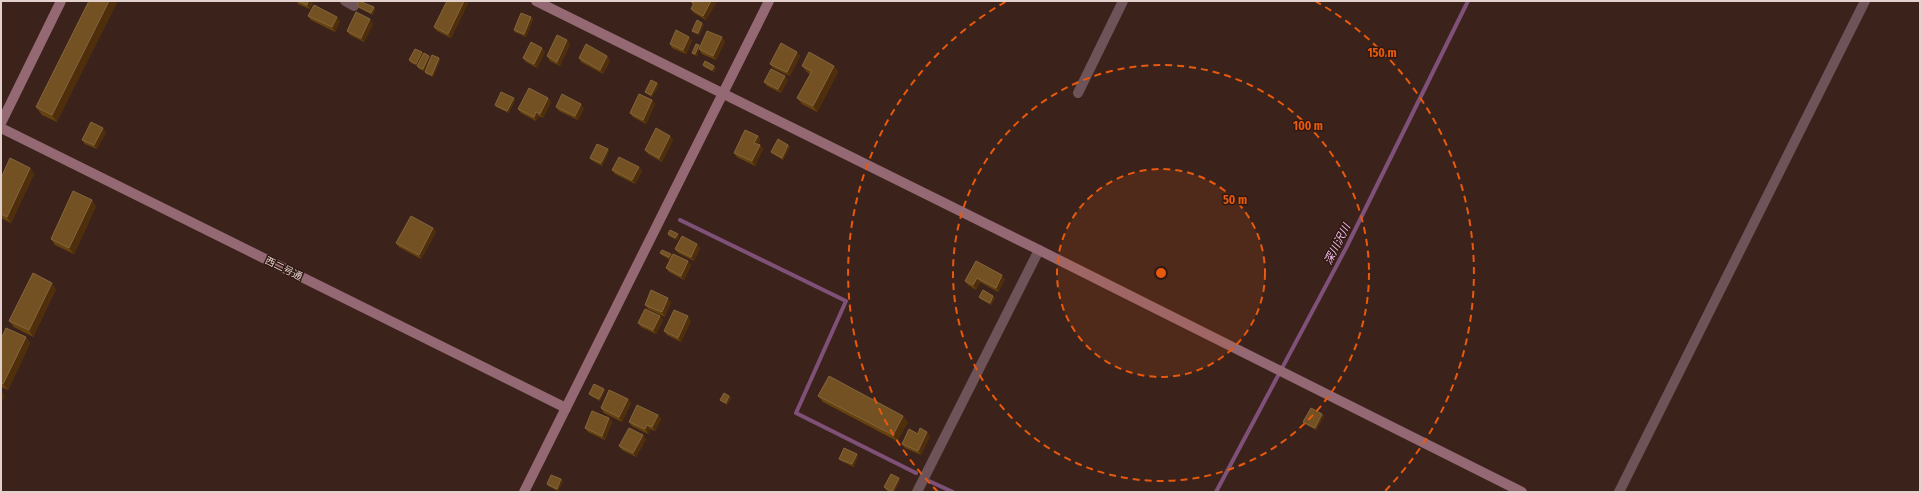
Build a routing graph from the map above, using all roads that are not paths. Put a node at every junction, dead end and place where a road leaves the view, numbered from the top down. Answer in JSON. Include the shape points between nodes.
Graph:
{"nodes":[{"id":1,"x":61,"y":1,"type":"edge"},
{"id":2,"x":345,"y":1,"type":"edge"},
{"id":3,"x":356,"y":1,"type":"edge"},
{"id":4,"x":536,"y":1,"type":"edge"},
{"id":5,"x":769,"y":1,"type":"edge"},
{"id":6,"x":1123,"y":1,"type":"edge"},
{"id":7,"x":1865,"y":1,"type":"edge"},
{"id":8,"x":1078,"y":93,"type":"dead end"},
{"id":9,"x":723,"y":94,"type":"junction"},
{"id":10,"x":1,"y":123,"type":"edge"},
{"id":11,"x":1,"y":128,"type":"edge"},
{"id":12,"x":1039,"y":250,"type":"junction"},
{"id":13,"x":566,"y":408,"type":"junction"},
{"id":14,"x":524,"y":492,"type":"edge"},
{"id":15,"x":917,"y":492,"type":"edge"},
{"id":16,"x":1522,"y":492,"type":"edge"},
{"id":17,"x":1619,"y":492,"type":"edge"}],
"edges":[{"from":1,"to":10,"type":"street"},
{"from":2,"to":3,"type":"street","via":[[354,6]]},
{"from":4,"to":9,"type":"street"},
{"from":5,"to":9,"type":"street"},
{"from":6,"to":8,"type":"street"},
{"from":7,"to":17,"type":"street"},
{"from":9,"to":12,"type":"street"},
{"from":9,"to":13,"type":"street"},
{"from":11,"to":13,"type":"street","name":"西二号通"},
{"from":12,"to":15,"type":"street"},
{"from":12,"to":16,"type":"street"},
{"from":13,"to":14,"type":"street"}]}
